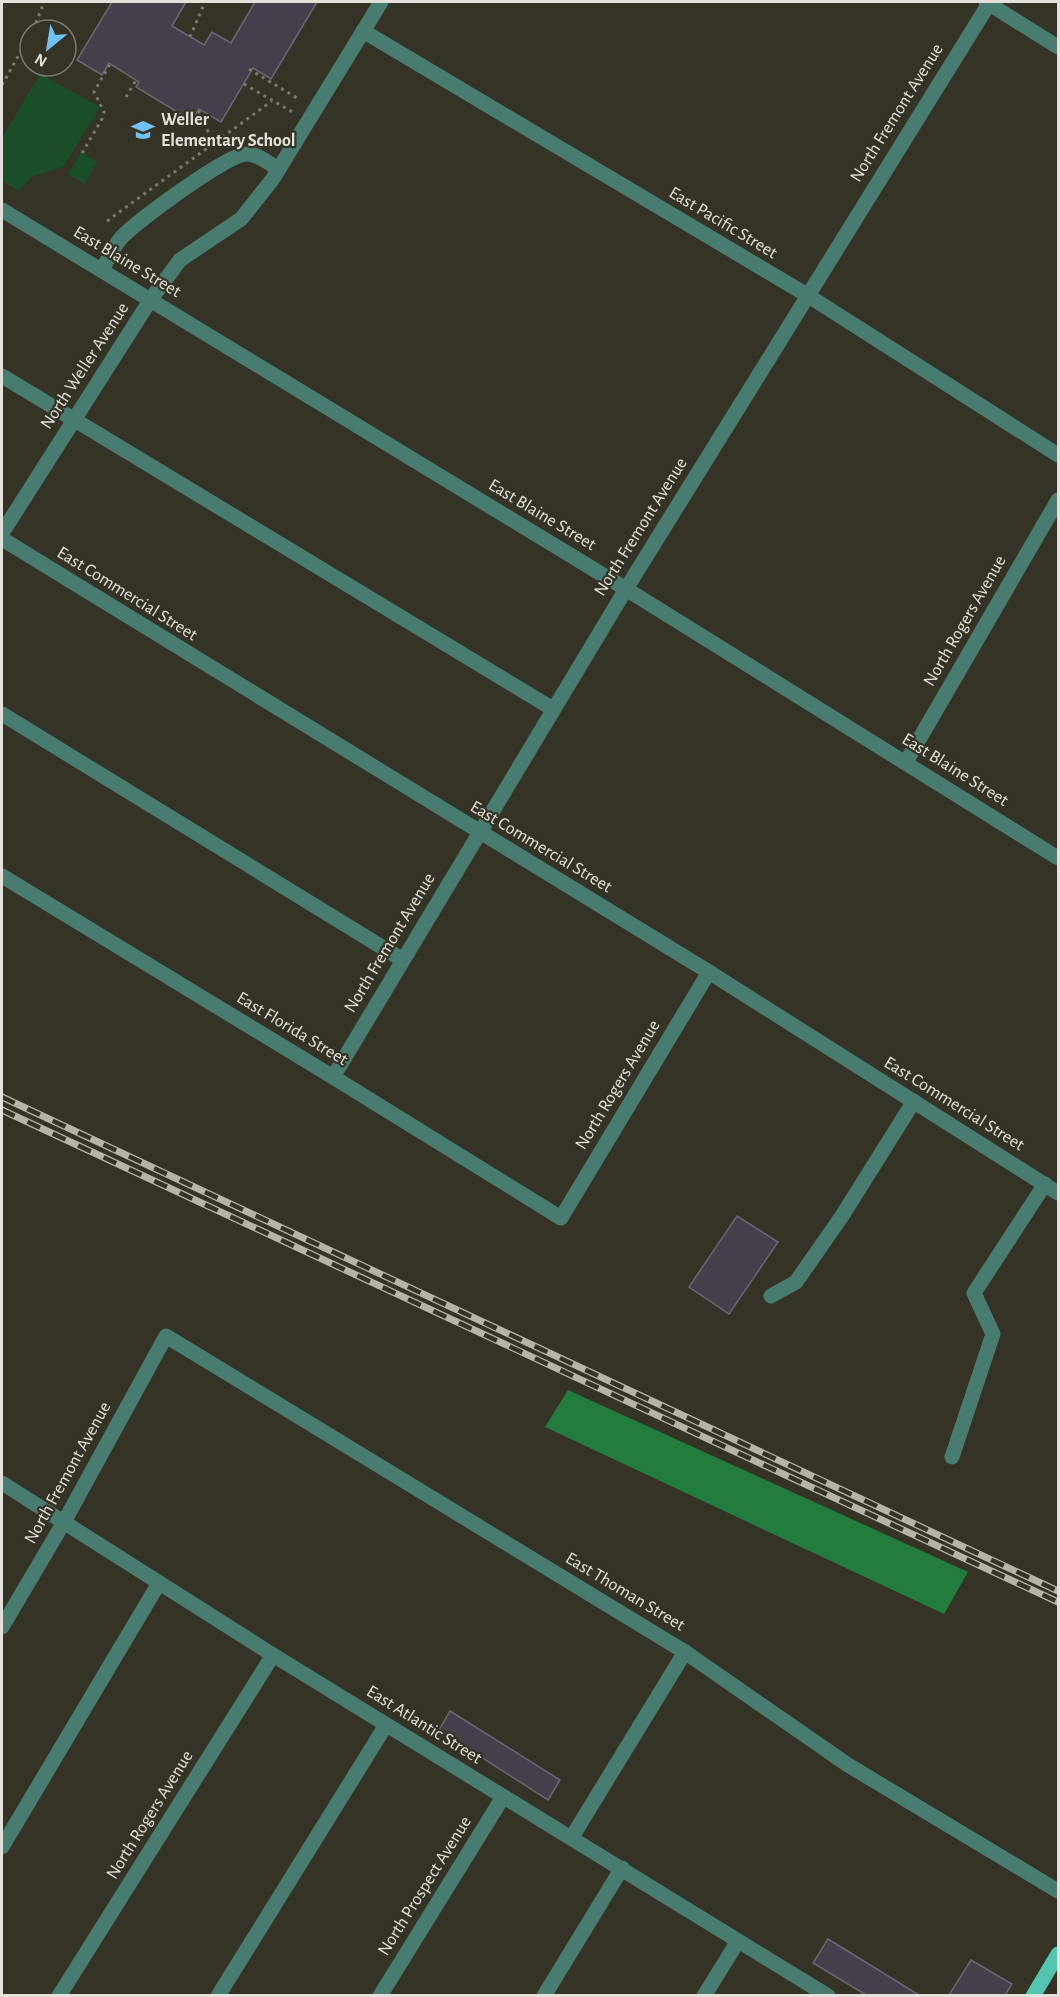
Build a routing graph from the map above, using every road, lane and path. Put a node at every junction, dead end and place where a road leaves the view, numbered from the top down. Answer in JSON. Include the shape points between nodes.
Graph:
{"nodes":[{"id":1,"x":40,"y":2,"type":"edge"},
{"id":2,"x":205,"y":2,"type":"edge"},
{"id":3,"x":381,"y":2,"type":"edge"},
{"id":4,"x":988,"y":2,"type":"edge"},
{"id":5,"x":38,"y":18,"type":"edge"},
{"id":6,"x":363,"y":31,"type":"junction"},
{"id":7,"x":190,"y":37,"type":"dead end"},
{"id":8,"x":1059,"y":47,"type":"edge"},
{"id":9,"x":18,"y":56,"type":"edge"},
{"id":10,"x":110,"y":64,"type":"dead end"},
{"id":11,"x":249,"y":69,"type":"dead end"},
{"id":12,"x":136,"y":80,"type":"dead end"},
{"id":13,"x":244,"y":84,"type":"dead end"},
{"id":14,"x":2,"y":85,"type":"edge"},
{"id":15,"x":126,"y":97,"type":"dead end"},
{"id":16,"x":297,"y":98,"type":"dead end"},
{"id":17,"x":273,"y":101,"type":"junction"},
{"id":18,"x":198,"y":111,"type":"dead end"},
{"id":19,"x":308,"y":121,"type":"junction"},
{"id":20,"x":215,"y":143,"type":"junction"},
{"id":21,"x":82,"y":153,"type":"dead end"},
{"id":22,"x":279,"y":169,"type":"junction"},
{"id":23,"x":2,"y":210,"type":"edge"},
{"id":24,"x":107,"y":221,"type":"dead end"},
{"id":25,"x":102,"y":270,"type":"junction"},
{"id":26,"x":807,"y":295,"type":"junction"},
{"id":27,"x":151,"y":299,"type":"junction"},
{"id":28,"x":2,"y":376,"type":"edge"},
{"id":29,"x":73,"y":421,"type":"junction"},
{"id":30,"x":1059,"y":455,"type":"edge"},
{"id":31,"x":1059,"y":500,"type":"edge"},
{"id":32,"x":2,"y":533,"type":"edge"},
{"id":33,"x":2,"y":539,"type":"edge"},
{"id":34,"x":626,"y":589,"type":"junction"},
{"id":35,"x":553,"y":709,"type":"junction"},
{"id":36,"x":2,"y":714,"type":"edge"},
{"id":37,"x":906,"y":762,"type":"junction"},
{"id":38,"x":479,"y":832,"type":"junction"},
{"id":39,"x":1059,"y":858,"type":"edge"},
{"id":40,"x":2,"y":876,"type":"edge"},
{"id":41,"x":403,"y":960,"type":"junction"},
{"id":42,"x":709,"y":972,"type":"junction"},
{"id":43,"x":333,"y":1077,"type":"junction"},
{"id":44,"x":914,"y":1101,"type":"junction"},
{"id":45,"x":1045,"y":1184,"type":"junction"},
{"id":46,"x":1059,"y":1193,"type":"edge"},
{"id":47,"x":561,"y":1218,"type":"joint"},
{"id":48,"x":771,"y":1296,"type":"dead end"},
{"id":49,"x":166,"y":1336,"type":"joint"},
{"id":50,"x":952,"y":1457,"type":"dead end"},
{"id":51,"x":2,"y":1483,"type":"edge"},
{"id":52,"x":64,"y":1522,"type":"junction"},
{"id":53,"x":159,"y":1583,"type":"junction"},
{"id":54,"x":2,"y":1626,"type":"edge"},
{"id":55,"x":685,"y":1652,"type":"junction"},
{"id":56,"x":273,"y":1655,"type":"junction"},
{"id":57,"x":386,"y":1725,"type":"junction"},
{"id":58,"x":503,"y":1797,"type":"junction"},
{"id":59,"x":572,"y":1837,"type":"junction"},
{"id":60,"x":2,"y":1847,"type":"edge"},
{"id":61,"x":622,"y":1868,"type":"junction"},
{"id":62,"x":1059,"y":1891,"type":"edge"},
{"id":63,"x":738,"y":1941,"type":"junction"},
{"id":64,"x":1059,"y":1954,"type":"edge"},
{"id":65,"x":59,"y":1995,"type":"edge"},
{"id":66,"x":218,"y":1995,"type":"edge"},
{"id":67,"x":380,"y":1995,"type":"edge"},
{"id":68,"x":544,"y":1995,"type":"edge"},
{"id":69,"x":704,"y":1995,"type":"edge"},
{"id":70,"x":828,"y":1995,"type":"edge"},
{"id":71,"x":1033,"y":1995,"type":"edge"}],
"edges":[{"from":1,"to":5,"type":"path"},
{"from":2,"to":7,"type":"path"},
{"from":3,"to":6,"type":"street","name":"North Weller Avenue"},
{"from":4,"to":8,"type":"street"},
{"from":4,"to":26,"type":"street","name":"North Fremont Avenue"},
{"from":6,"to":19,"type":"street","name":"North Weller Avenue"},
{"from":6,"to":26,"type":"street","name":"East Pacific Street"},
{"from":9,"to":14,"type":"path"},
{"from":10,"to":21,"type":"path","via":[[94,92],[103,108],[102,119]]},
{"from":11,"to":16,"type":"path"},
{"from":12,"to":15,"type":"path"},
{"from":13,"to":17,"type":"path"},
{"from":17,"to":19,"type":"path"},
{"from":17,"to":20,"type":"path"},
{"from":18,"to":20,"type":"path","via":[[205,116],[206,128]]},
{"from":19,"to":22,"type":"street","name":"North Weller Avenue"},
{"from":20,"to":24,"type":"path"},
{"from":22,"to":25,"type":"street","via":[[255,155],[238,155],[136,225],[122,237]]},
{"from":22,"to":27,"type":"street","name":"North Weller Avenue","via":[[241,219],[180,260]]},
{"from":23,"to":25,"type":"street","name":"East Blaine Street"},
{"from":25,"to":27,"type":"street","name":"East Blaine Street"},
{"from":26,"to":30,"type":"street","name":"East Pacific Street"},
{"from":26,"to":34,"type":"street","name":"North Fremont Avenue"},
{"from":27,"to":29,"type":"street","name":"North Weller Avenue"},
{"from":27,"to":34,"type":"street","name":"East Blaine Street"},
{"from":28,"to":29,"type":"street"},
{"from":29,"to":32,"type":"street","name":"North Weller Avenue"},
{"from":29,"to":35,"type":"street"},
{"from":31,"to":37,"type":"street","name":"North Rogers Avenue"},
{"from":33,"to":38,"type":"street","name":"East Commercial Street"},
{"from":34,"to":35,"type":"street","name":"North Fremont Avenue"},
{"from":34,"to":37,"type":"street","name":"East Blaine Street"},
{"from":35,"to":38,"type":"street","name":"North Fremont Avenue"},
{"from":36,"to":41,"type":"street"},
{"from":37,"to":39,"type":"street","name":"East Blaine Street"},
{"from":38,"to":41,"type":"street","name":"North Fremont Avenue"},
{"from":38,"to":42,"type":"street","name":"East Commercial Street"},
{"from":40,"to":43,"type":"street","name":"East Florida Street"},
{"from":41,"to":43,"type":"street","name":"North Fremont Avenue"},
{"from":42,"to":44,"type":"street","name":"East Commercial Street"},
{"from":42,"to":47,"type":"street","name":"North Rogers Avenue"},
{"from":43,"to":47,"type":"street","name":"East Florida Street"},
{"from":44,"to":45,"type":"street","name":"East Commercial Street"},
{"from":44,"to":48,"type":"street","via":[[796,1282]]},
{"from":45,"to":46,"type":"street","name":"East Commercial Street"},
{"from":45,"to":50,"type":"street","via":[[974,1293],[993,1334]]},
{"from":49,"to":52,"type":"street","name":"North Fremont Avenue"},
{"from":49,"to":55,"type":"street","name":"East Thoman Street"},
{"from":51,"to":52,"type":"street","name":"East Atlantic Street"},
{"from":52,"to":53,"type":"street","name":"East Atlantic Street"},
{"from":52,"to":54,"type":"street","name":"North Fremont Avenue"},
{"from":53,"to":56,"type":"street","name":"East Atlantic Street"},
{"from":53,"to":60,"type":"street"},
{"from":55,"to":59,"type":"street"},
{"from":55,"to":62,"type":"street","name":"East Thoman Street","via":[[848,1765]]},
{"from":56,"to":57,"type":"street","name":"East Atlantic Street"},
{"from":56,"to":65,"type":"street","name":"North Rogers Avenue"},
{"from":57,"to":58,"type":"street","name":"East Atlantic Street"},
{"from":57,"to":66,"type":"street"},
{"from":58,"to":59,"type":"street","name":"East Atlantic Street"},
{"from":58,"to":67,"type":"street","name":"North Prospect Avenue"},
{"from":59,"to":61,"type":"street","name":"East Atlantic Street"},
{"from":61,"to":63,"type":"street","name":"East Atlantic Street"},
{"from":61,"to":68,"type":"street"},
{"from":63,"to":69,"type":"street"},
{"from":63,"to":70,"type":"street","name":"East Atlantic Street"},
{"from":64,"to":71,"type":"main road"}]}
